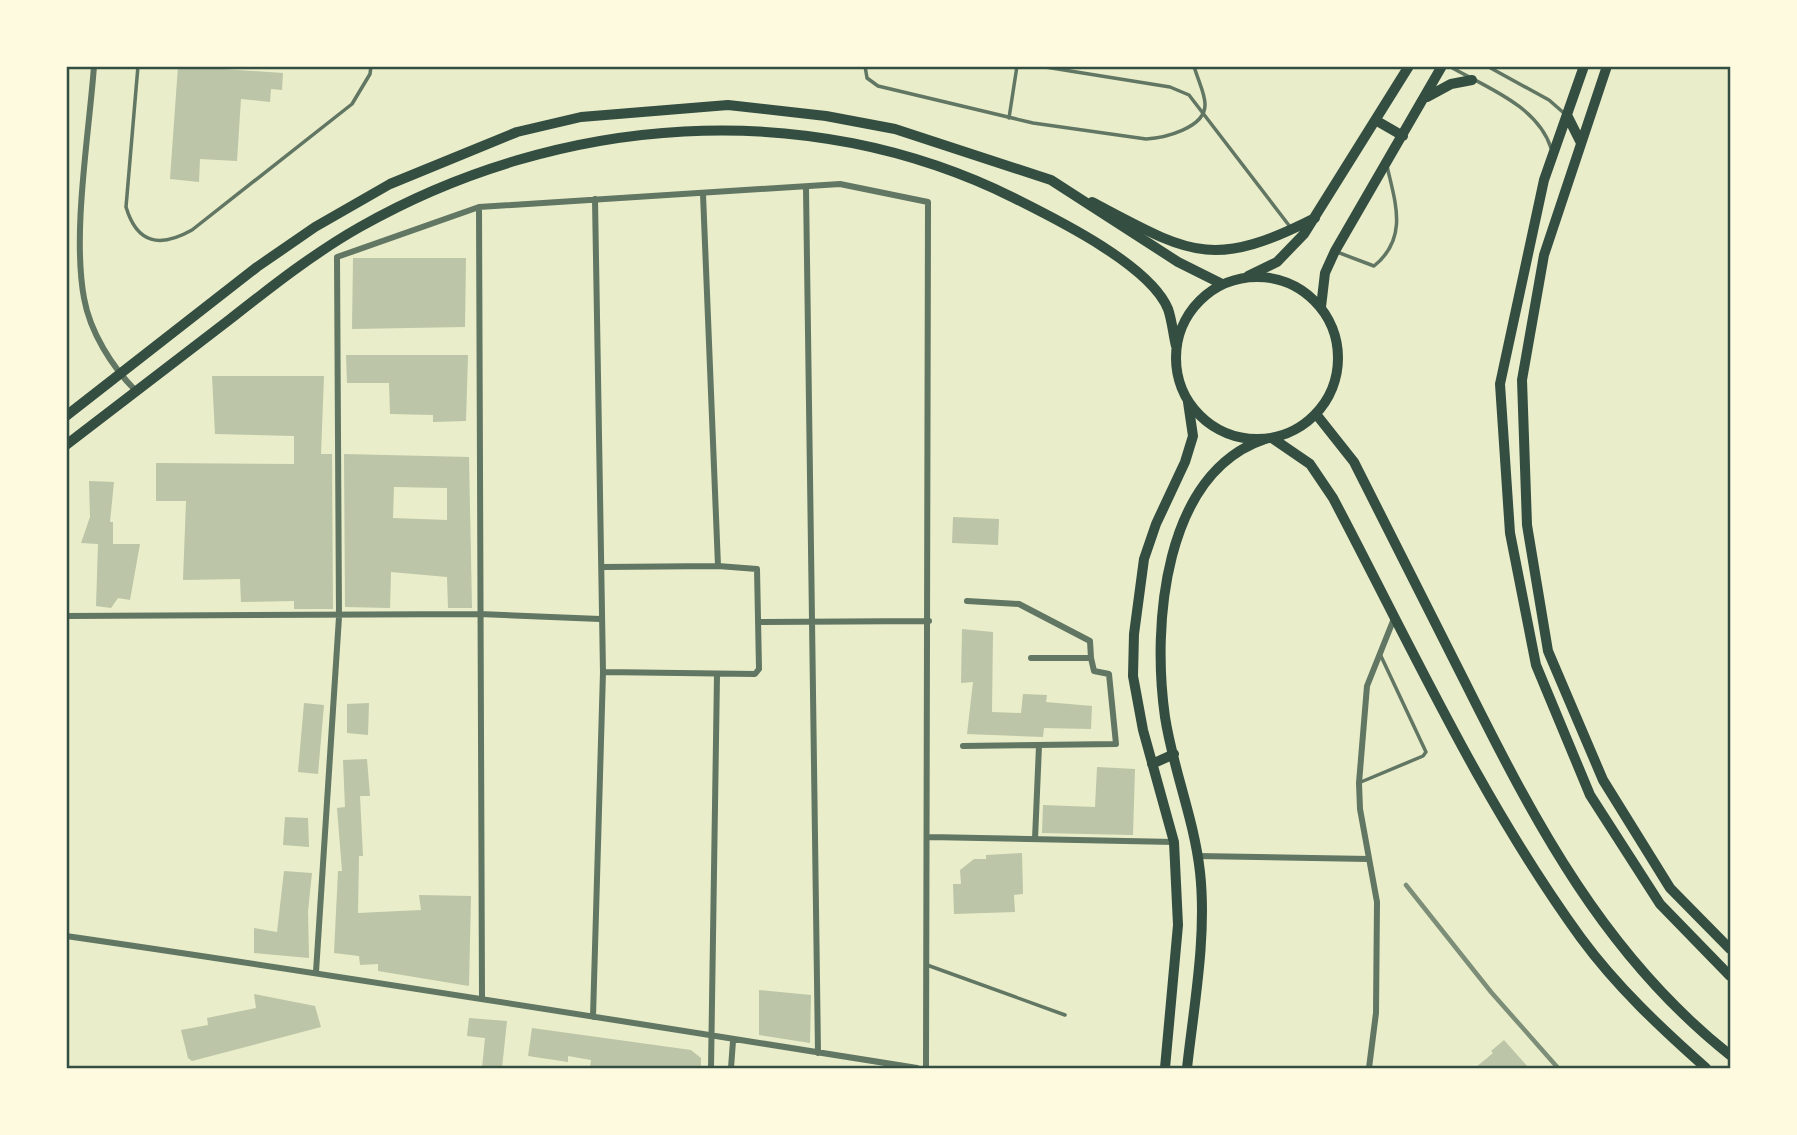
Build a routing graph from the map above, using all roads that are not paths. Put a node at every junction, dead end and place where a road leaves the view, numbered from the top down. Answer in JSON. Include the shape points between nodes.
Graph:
{"nodes":[{"id":1,"x":94,"y":66,"type":"edge"},
{"id":2,"x":138,"y":66,"type":"edge"},
{"id":3,"x":371,"y":66,"type":"edge"},
{"id":4,"x":864,"y":66,"type":"edge"},
{"id":5,"x":1017,"y":66,"type":"edge"},
{"id":6,"x":1039,"y":66,"type":"edge"},
{"id":7,"x":1194,"y":66,"type":"edge"},
{"id":8,"x":1399,"y":66,"type":"edge"},
{"id":9,"x":1409,"y":66,"type":"edge"},
{"id":10,"x":1442,"y":66,"type":"edge"},
{"id":11,"x":1449,"y":66,"type":"edge"},
{"id":12,"x":1487,"y":66,"type":"edge"},
{"id":13,"x":1584,"y":66,"type":"edge"},
{"id":14,"x":1606,"y":66,"type":"edge"},
{"id":15,"x":1472,"y":80,"type":"junction"},
{"id":16,"x":1400,"y":82,"type":"junction"},
{"id":17,"x":1423,"y":99,"type":"junction"},
{"id":18,"x":1204,"y":111,"type":"junction"},
{"id":19,"x":1567,"y":115,"type":"junction"},
{"id":20,"x":1009,"y":118,"type":"junction"},
{"id":21,"x":1377,"y":121,"type":"junction"},
{"id":22,"x":1403,"y":136,"type":"junction"},
{"id":23,"x":1580,"y":141,"type":"junction"},
{"id":24,"x":1553,"y":156,"type":"junction"},
{"id":25,"x":1386,"y":165,"type":"junction"},
{"id":26,"x":1051,"y":180,"type":"junction"},
{"id":27,"x":806,"y":188,"type":"junction"},
{"id":28,"x":703,"y":194,"type":"junction"},
{"id":29,"x":596,"y":199,"type":"junction"},
{"id":30,"x":479,"y":207,"type":"junction"},
{"id":31,"x":1315,"y":218,"type":"junction"},
{"id":32,"x":1292,"y":230,"type":"junction"},
{"id":33,"x":1335,"y":251,"type":"junction"},
{"id":34,"x":1248,"y":276,"type":"junction"},
{"id":35,"x":1222,"y":284,"type":"junction"},
{"id":36,"x":1321,"y":307,"type":"junction"},
{"id":37,"x":1176,"y":346,"type":"junction"},
{"id":38,"x":120,"y":374,"type":"junction"},
{"id":39,"x":136,"y":391,"type":"junction"},
{"id":40,"x":1188,"y":402,"type":"junction"},
{"id":41,"x":1316,"y":414,"type":"junction"},
{"id":42,"x":66,"y":416,"type":"edge"},
{"id":43,"x":1268,"y":438,"type":"junction"},
{"id":44,"x":66,"y":445,"type":"edge"},
{"id":45,"x":718,"y":566,"type":"junction"},
{"id":46,"x":603,"y":567,"type":"junction"},
{"id":47,"x":967,"y":601,"type":"dead end"},
{"id":48,"x":480,"y":614,"type":"junction"},
{"id":49,"x":66,"y":616,"type":"edge"},
{"id":50,"x":1395,"y":616,"type":"junction"},
{"id":51,"x":339,"y":617,"type":"junction"},
{"id":52,"x":600,"y":619,"type":"junction"},
{"id":53,"x":929,"y":621,"type":"junction"},
{"id":54,"x":759,"y":622,"type":"junction"},
{"id":55,"x":813,"y":622,"type":"junction"},
{"id":56,"x":1380,"y":654,"type":"junction"},
{"id":57,"x":1031,"y":658,"type":"dead end"},
{"id":58,"x":1091,"y":658,"type":"junction"},
{"id":59,"x":603,"y":672,"type":"junction"},
{"id":60,"x":717,"y":675,"type":"junction"},
{"id":61,"x":1039,"y":746,"type":"junction"},
{"id":62,"x":962,"y":747,"type":"dead end"},
{"id":63,"x":1174,"y":754,"type":"junction"},
{"id":64,"x":1152,"y":764,"type":"junction"},
{"id":65,"x":1359,"y":783,"type":"junction"},
{"id":66,"x":929,"y":837,"type":"junction"},
{"id":67,"x":1035,"y":839,"type":"junction"},
{"id":68,"x":1174,"y":842,"type":"junction"},
{"id":69,"x":1197,"y":856,"type":"junction"},
{"id":70,"x":1368,"y":859,"type":"junction"},
{"id":71,"x":66,"y":936,"type":"edge"},
{"id":72,"x":1731,"y":949,"type":"edge"},
{"id":73,"x":928,"y":965,"type":"junction"},
{"id":74,"x":316,"y":972,"type":"junction"},
{"id":75,"x":1731,"y":976,"type":"edge"},
{"id":76,"x":482,"y":997,"type":"junction"},
{"id":77,"x":1065,"y":1015,"type":"dead end"},
{"id":78,"x":593,"y":1017,"type":"junction"},
{"id":79,"x":712,"y":1037,"type":"junction"},
{"id":80,"x":733,"y":1041,"type":"junction"},
{"id":81,"x":818,"y":1053,"type":"junction"},
{"id":82,"x":1731,"y":1055,"type":"edge"},
{"id":83,"x":711,"y":1069,"type":"edge"},
{"id":84,"x":731,"y":1069,"type":"edge"},
{"id":85,"x":917,"y":1069,"type":"edge"},
{"id":86,"x":926,"y":1069,"type":"edge"},
{"id":87,"x":1165,"y":1069,"type":"edge"},
{"id":88,"x":1187,"y":1069,"type":"edge"},
{"id":89,"x":1369,"y":1069,"type":"edge"},
{"id":90,"x":1706,"y":1069,"type":"edge"}],
"edges":[{"from":1,"to":38,"type":"street","via":[[80,237],[84,299],[96,333]]},
{"from":2,"to":3,"type":"lane","via":[[126,207],[131,225],[161,242],[192,230],[352,104]]},
{"from":4,"to":20,"type":"lane","via":[[873,85]]},
{"from":5,"to":20,"type":"lane"},
{"from":6,"to":18,"type":"lane","via":[[1178,89]]},
{"from":7,"to":18,"type":"lane"},
{"from":8,"to":16,"type":"main road"},
{"from":9,"to":16,"type":"main road"},
{"from":10,"to":17,"type":"main road"},
{"from":11,"to":15,"type":"lane"},
{"from":12,"to":19,"type":"lane"},
{"from":13,"to":19,"type":"main road"},
{"from":14,"to":23,"type":"main road"},
{"from":15,"to":17,"type":"main road","via":[[1451,84]]},
{"from":15,"to":24,"type":"lane","via":[[1534,118]]},
{"from":16,"to":21,"type":"main road"},
{"from":17,"to":22,"type":"main road"},
{"from":18,"to":20,"type":"lane","via":[[1193,125],[1154,138]]},
{"from":18,"to":32,"type":"lane"},
{"from":19,"to":23,"type":"main road"},
{"from":19,"to":24,"type":"main road"},
{"from":21,"to":22,"type":"main road"},
{"from":21,"to":31,"type":"main road"},
{"from":22,"to":25,"type":"main road"},
{"from":23,"to":72,"type":"main road","via":[[1544,255],[1522,380],[1527,526],[1548,651],[1603,780],[1670,888]]},
{"from":24,"to":75,"type":"main road","via":[[1500,384],[1510,533],[1536,665],[1590,794],[1660,904]]},
{"from":25,"to":33,"type":"main road"},
{"from":25,"to":33,"type":"lane","via":[[1399,224],[1378,264],[1370,266]]},
{"from":26,"to":32,"type":"main road","via":[[1174,244],[1201,250],[1253,245]]},
{"from":26,"to":35,"type":"highway","via":[[1178,262]]},
{"from":26,"to":38,"type":"highway","via":[[895,129],[826,116],[729,105],[581,117],[517,132],[390,184],[257,267]]},
{"from":27,"to":28,"type":"street"},
{"from":27,"to":53,"type":"street","via":[[840,184],[928,202]]},
{"from":27,"to":55,"type":"street"},
{"from":28,"to":29,"type":"street"},
{"from":28,"to":45,"type":"street"},
{"from":29,"to":30,"type":"street"},
{"from":29,"to":46,"type":"street"},
{"from":30,"to":48,"type":"street"},
{"from":30,"to":51,"type":"street","via":[[337,257]]},
{"from":31,"to":32,"type":"main road"},
{"from":31,"to":34,"type":"main road","via":[[1277,262]]},
{"from":33,"to":36,"type":"main road","via":[[1325,273]]},
{"from":34,"to":35,"type":"highway"},
{"from":34,"to":36,"type":"highway","via":[[1288,283]]},
{"from":35,"to":37,"type":"highway","via":[[1200,299],[1184,321]]},
{"from":36,"to":41,"type":"highway","via":[[1339,350],[1334,384]]},
{"from":37,"to":39,"type":"highway","via":[[1168,309],[1152,284],[1055,218],[995,188],[887,150],[752,129],[695,129],[574,144],[462,179],[401,206],[312,259]]},
{"from":37,"to":40,"type":"highway","via":[[1178,375]]},
{"from":38,"to":39,"type":"street"},
{"from":38,"to":42,"type":"highway"},
{"from":39,"to":44,"type":"highway"},
{"from":40,"to":43,"type":"highway","via":[[1221,431],[1243,438]]},
{"from":40,"to":64,"type":"main road","via":[[1193,436],[1156,524],[1138,592],[1133,676]]},
{"from":41,"to":43,"type":"highway","via":[[1303,425]]},
{"from":41,"to":82,"type":"highway","via":[[1354,462],[1550,845],[1608,932],[1663,995]]},
{"from":43,"to":50,"type":"highway","via":[[1310,464]]},
{"from":43,"to":63,"type":"main road","via":[[1243,446],[1218,466],[1198,494],[1173,555],[1165,587],[1159,665]]},
{"from":45,"to":46,"type":"street"},
{"from":45,"to":54,"type":"street","via":[[757,569]]},
{"from":46,"to":52,"type":"street"},
{"from":47,"to":58,"type":"street","via":[[1019,604],[1090,641]]},
{"from":48,"to":51,"type":"street"},
{"from":48,"to":52,"type":"street"},
{"from":48,"to":76,"type":"street"},
{"from":49,"to":51,"type":"street"},
{"from":50,"to":56,"type":"street"},
{"from":50,"to":90,"type":"highway","via":[[1496,807],[1582,938],[1647,1016]]},
{"from":51,"to":74,"type":"street"},
{"from":52,"to":59,"type":"street"},
{"from":53,"to":55,"type":"street"},
{"from":53,"to":66,"type":"street"},
{"from":54,"to":55,"type":"street"},
{"from":54,"to":60,"type":"street","via":[[758,673]]},
{"from":55,"to":81,"type":"street"},
{"from":56,"to":65,"type":"street","via":[[1367,686]]},
{"from":56,"to":65,"type":"lane","via":[[1426,752]]},
{"from":57,"to":58,"type":"street"},
{"from":58,"to":61,"type":"street","via":[[1094,671],[1109,674],[1116,744]]},
{"from":59,"to":60,"type":"street"},
{"from":59,"to":78,"type":"street"},
{"from":60,"to":79,"type":"street"},
{"from":61,"to":62,"type":"street"},
{"from":61,"to":67,"type":"street"},
{"from":63,"to":64,"type":"main road"},
{"from":63,"to":69,"type":"main road"},
{"from":64,"to":68,"type":"main road"},
{"from":65,"to":70,"type":"street"},
{"from":66,"to":67,"type":"street"},
{"from":66,"to":73,"type":"street"},
{"from":67,"to":68,"type":"street"},
{"from":68,"to":87,"type":"main road","via":[[1178,925]]},
{"from":69,"to":70,"type":"street"},
{"from":69,"to":88,"type":"main road","via":[[1201,919]]},
{"from":70,"to":89,"type":"street","via":[[1377,902],[1376,1013]]},
{"from":71,"to":74,"type":"street"},
{"from":73,"to":77,"type":"lane"},
{"from":73,"to":86,"type":"street"},
{"from":74,"to":76,"type":"street"},
{"from":76,"to":78,"type":"street"},
{"from":78,"to":79,"type":"street"},
{"from":79,"to":80,"type":"street"},
{"from":79,"to":83,"type":"street"},
{"from":80,"to":81,"type":"street"},
{"from":80,"to":84,"type":"street"},
{"from":81,"to":85,"type":"street"}]}
